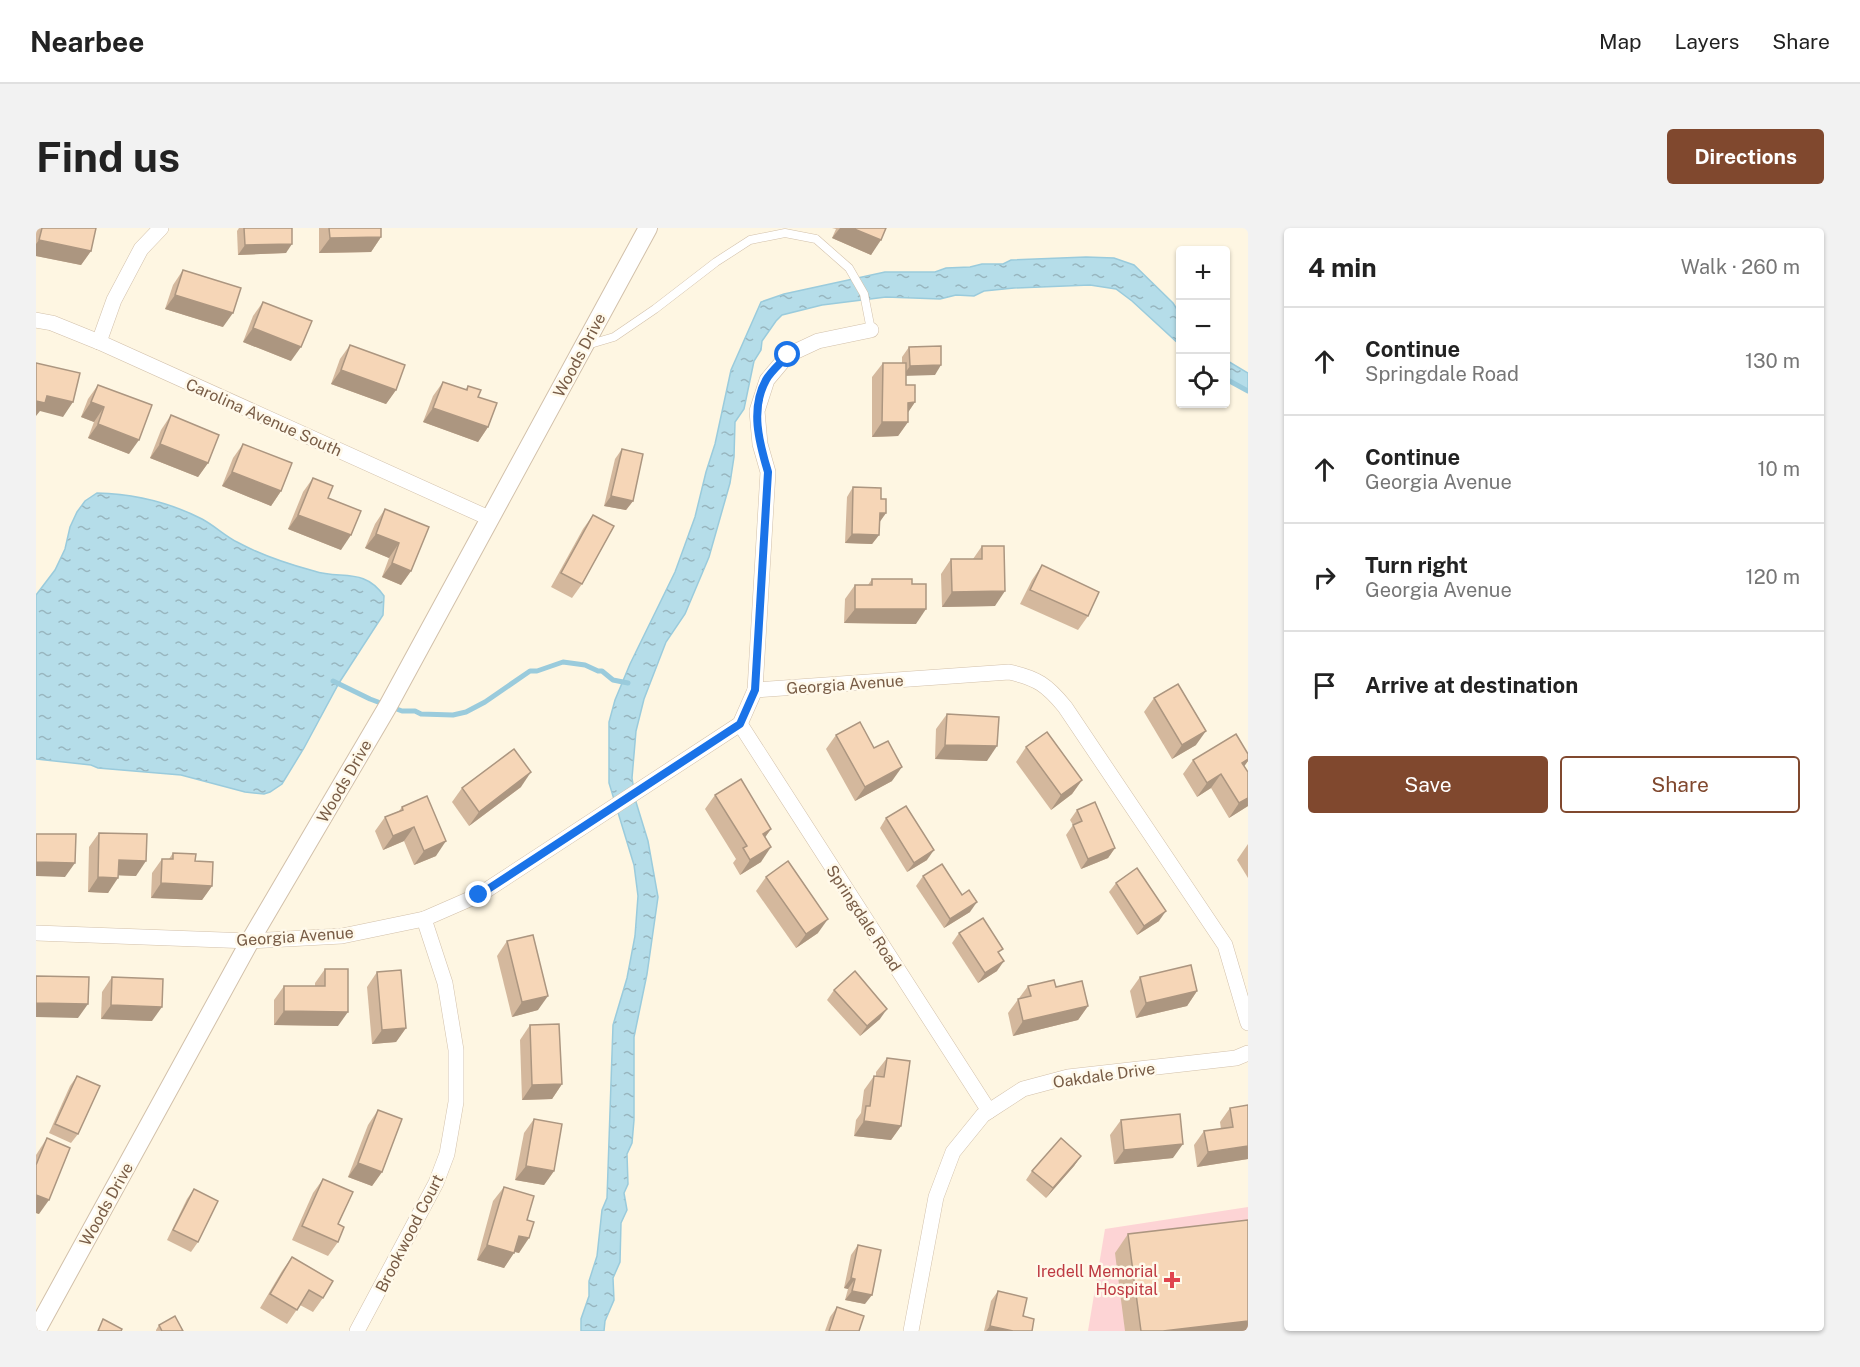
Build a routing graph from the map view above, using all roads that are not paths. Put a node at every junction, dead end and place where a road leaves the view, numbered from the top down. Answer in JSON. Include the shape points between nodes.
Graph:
{"nodes":[{"id":1,"x":161,"y":228,"type":"edge"},
{"id":2,"x":648,"y":228,"type":"edge"},
{"id":3,"x":36,"y":320,"type":"edge"},
{"id":4,"x":871,"y":330,"type":"joint"},
{"id":5,"x":99,"y":342,"type":"junction"},
{"id":6,"x":584,"y":346,"type":"junction"},
{"id":7,"x":491,"y":519,"type":"junction"},
{"id":8,"x":755,"y":690,"type":"junction"},
{"id":9,"x":740,"y":724,"type":"junction"},
{"id":10,"x":424,"y":919,"type":"junction"},
{"id":11,"x":36,"y":933,"type":"edge"},
{"id":12,"x":250,"y":942,"type":"junction"},
{"id":13,"x":1248,"y":1023,"type":"edge"},
{"id":14,"x":1248,"y":1053,"type":"edge"},
{"id":15,"x":989,"y":1111,"type":"junction"},
{"id":16,"x":36,"y":1331,"type":"edge"},
{"id":17,"x":357,"y":1331,"type":"edge"},
{"id":18,"x":911,"y":1331,"type":"edge"}],
"edges":[{"from":1,"to":5,"type":"street","via":[[141,249],[114,300]]},
{"from":2,"to":6,"type":"street","name":"Woods Drive"},
{"from":3,"to":5,"type":"street","name":"Carolina Avenue South"},
{"from":4,"to":6,"type":"lane","via":[[864,294],[849,268],[816,238],[785,233],[750,240],[614,337]]},
{"from":4,"to":8,"type":"street","via":[[818,341],[788,355],[766,380],[757,411],[768,472]]},
{"from":5,"to":7,"type":"street","name":"Carolina Avenue South"},
{"from":6,"to":7,"type":"street","name":"Woods Drive"},
{"from":7,"to":12,"type":"street","name":"Woods Drive","via":[[388,706]]},
{"from":8,"to":9,"type":"street"},
{"from":8,"to":13,"type":"street","name":"Georgia Avenue","via":[[1009,672],[1031,677],[1051,689],[1225,945]]},
{"from":9,"to":10,"type":"street","name":"Georgia Avenue","via":[[479,895]]},
{"from":9,"to":15,"type":"street","name":"Springdale Road"},
{"from":10,"to":12,"type":"street","name":"Georgia Avenue","via":[[342,936]]},
{"from":10,"to":17,"type":"street","name":"Brookwood Court","via":[[445,983],[456,1050],[456,1102],[447,1154],[436,1183]]},
{"from":11,"to":12,"type":"street","name":"Georgia Avenue"},
{"from":12,"to":16,"type":"street","name":"Woods Drive"},
{"from":14,"to":15,"type":"street","name":"Oakdale Drive","via":[[1236,1058],[1068,1077],[1023,1089]]},
{"from":15,"to":18,"type":"street","name":"Oakdale Drive","via":[[953,1152],[936,1197]]}]}
